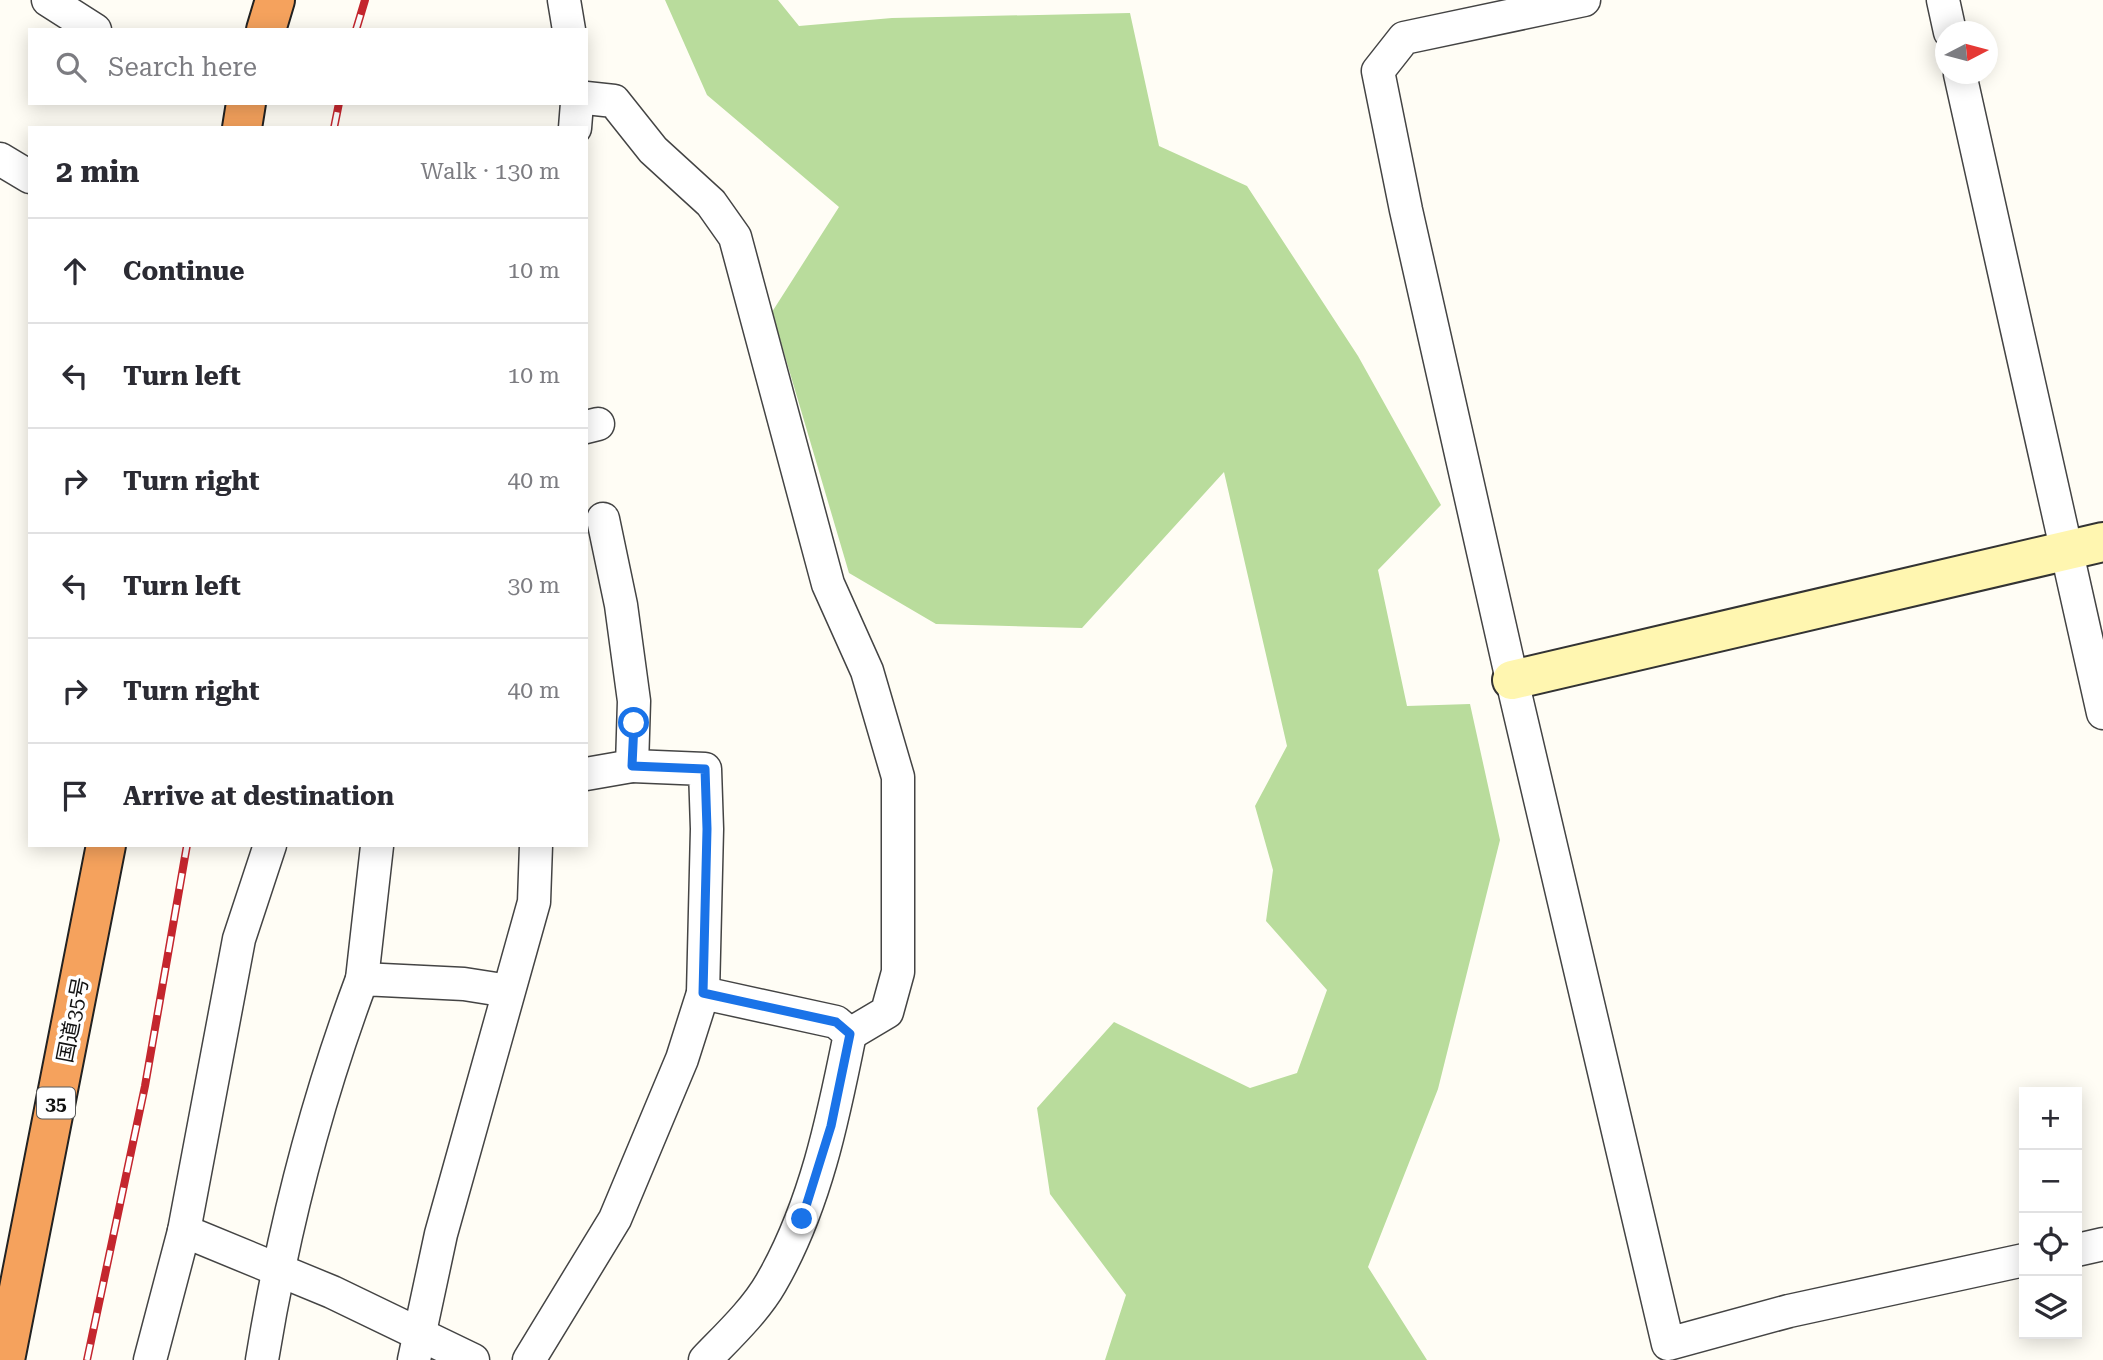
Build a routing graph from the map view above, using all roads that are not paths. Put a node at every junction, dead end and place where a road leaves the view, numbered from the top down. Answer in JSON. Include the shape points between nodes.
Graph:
{"nodes":[{"id":1,"x":48,"y":0,"type":"edge"},
{"id":2,"x":275,"y":0,"type":"edge"},
{"id":3,"x":564,"y":0,"type":"edge"},
{"id":4,"x":1584,"y":0,"type":"edge"},
{"id":5,"x":1943,"y":0,"type":"edge"},
{"id":6,"x":1948,"y":21,"type":"edge"},
{"id":7,"x":92,"y":28,"type":"edge"},
{"id":8,"x":266,"y":28,"type":"edge"},
{"id":9,"x":569,"y":28,"type":"edge"},
{"id":10,"x":1962,"y":84,"type":"edge"},
{"id":11,"x":588,"y":98,"type":"edge"},
{"id":12,"x":246,"y":105,"type":"edge"},
{"id":13,"x":577,"y":105,"type":"edge"},
{"id":14,"x":242,"y":126,"type":"edge"},
{"id":15,"x":575,"y":126,"type":"edge"},
{"id":16,"x":603,"y":519,"type":"dead end"},
{"id":17,"x":2103,"y":542,"type":"edge"},
{"id":18,"x":2064,"y":551,"type":"junction"},
{"id":19,"x":1512,"y":680,"type":"junction"},
{"id":20,"x":2103,"y":713,"type":"edge"},
{"id":21,"x":632,"y":766,"type":"junction"},
{"id":22,"x":588,"y":774,"type":"edge"},
{"id":23,"x":106,"y":847,"type":"edge"},
{"id":24,"x":269,"y":847,"type":"edge"},
{"id":25,"x":377,"y":847,"type":"edge"},
{"id":26,"x":536,"y":847,"type":"edge"},
{"id":27,"x":362,"y":979,"type":"junction"},
{"id":28,"x":508,"y":991,"type":"junction"},
{"id":29,"x":703,"y":993,"type":"junction"},
{"id":30,"x":850,"y":1034,"type":"junction"},
{"id":31,"x":184,"y":1231,"type":"junction"},
{"id":32,"x":2103,"y":1244,"type":"edge"},
{"id":33,"x":2082,"y":1249,"type":"edge"},
{"id":34,"x":2019,"y":1261,"type":"edge"},
{"id":35,"x":277,"y":1269,"type":"junction"},
{"id":36,"x":417,"y":1347,"type":"edge"},
{"id":37,"x":5,"y":1360,"type":"edge"},
{"id":38,"x":150,"y":1360,"type":"edge"},
{"id":39,"x":262,"y":1360,"type":"edge"},
{"id":40,"x":473,"y":1360,"type":"edge"},
{"id":41,"x":529,"y":1360,"type":"edge"},
{"id":42,"x":705,"y":1360,"type":"edge"}],
"edges":[{"from":1,"to":7,"type":"street"},
{"from":2,"to":8,"type":"highway"},
{"from":3,"to":9,"type":"street"},
{"from":4,"to":19,"type":"street","via":[[1404,38],[1378,71]]},
{"from":5,"to":6,"type":"street"},
{"from":10,"to":18,"type":"street"},
{"from":11,"to":30,"type":"street","via":[[614,101],[653,150],[711,203],[735,237],[828,584],[867,671],[898,777],[898,972],[887,1012]]},
{"from":12,"to":14,"type":"highway"},
{"from":13,"to":15,"type":"street"},
{"from":16,"to":21,"type":"street","via":[[634,701]]},
{"from":17,"to":18,"type":"street"},
{"from":18,"to":19,"type":"street"},
{"from":18,"to":20,"type":"street"},
{"from":19,"to":34,"type":"street","via":[[1668,1344],[1789,1311]]},
{"from":21,"to":22,"type":"street"},
{"from":21,"to":29,"type":"street","via":[[705,769]]},
{"from":23,"to":37,"type":"highway","name":"国道35号","number":"35"},
{"from":24,"to":31,"type":"street","via":[[239,939]]},
{"from":25,"to":27,"type":"street"},
{"from":26,"to":28,"type":"street","via":[[534,902]]},
{"from":27,"to":28,"type":"street"},
{"from":27,"to":35,"type":"street","via":[[331,1061]]},
{"from":28,"to":36,"type":"street","via":[[441,1234]]},
{"from":29,"to":30,"type":"street","via":[[836,1022]]},
{"from":29,"to":41,"type":"street","via":[[682,1059],[615,1219]]},
{"from":30,"to":42,"type":"street","via":[[831,1126],[802,1219],[770,1285]]},
{"from":31,"to":35,"type":"street"},
{"from":31,"to":38,"type":"street"},
{"from":32,"to":33,"type":"street"},
{"from":35,"to":36,"type":"street"},
{"from":35,"to":39,"type":"street"},
{"from":36,"to":40,"type":"street"}]}
